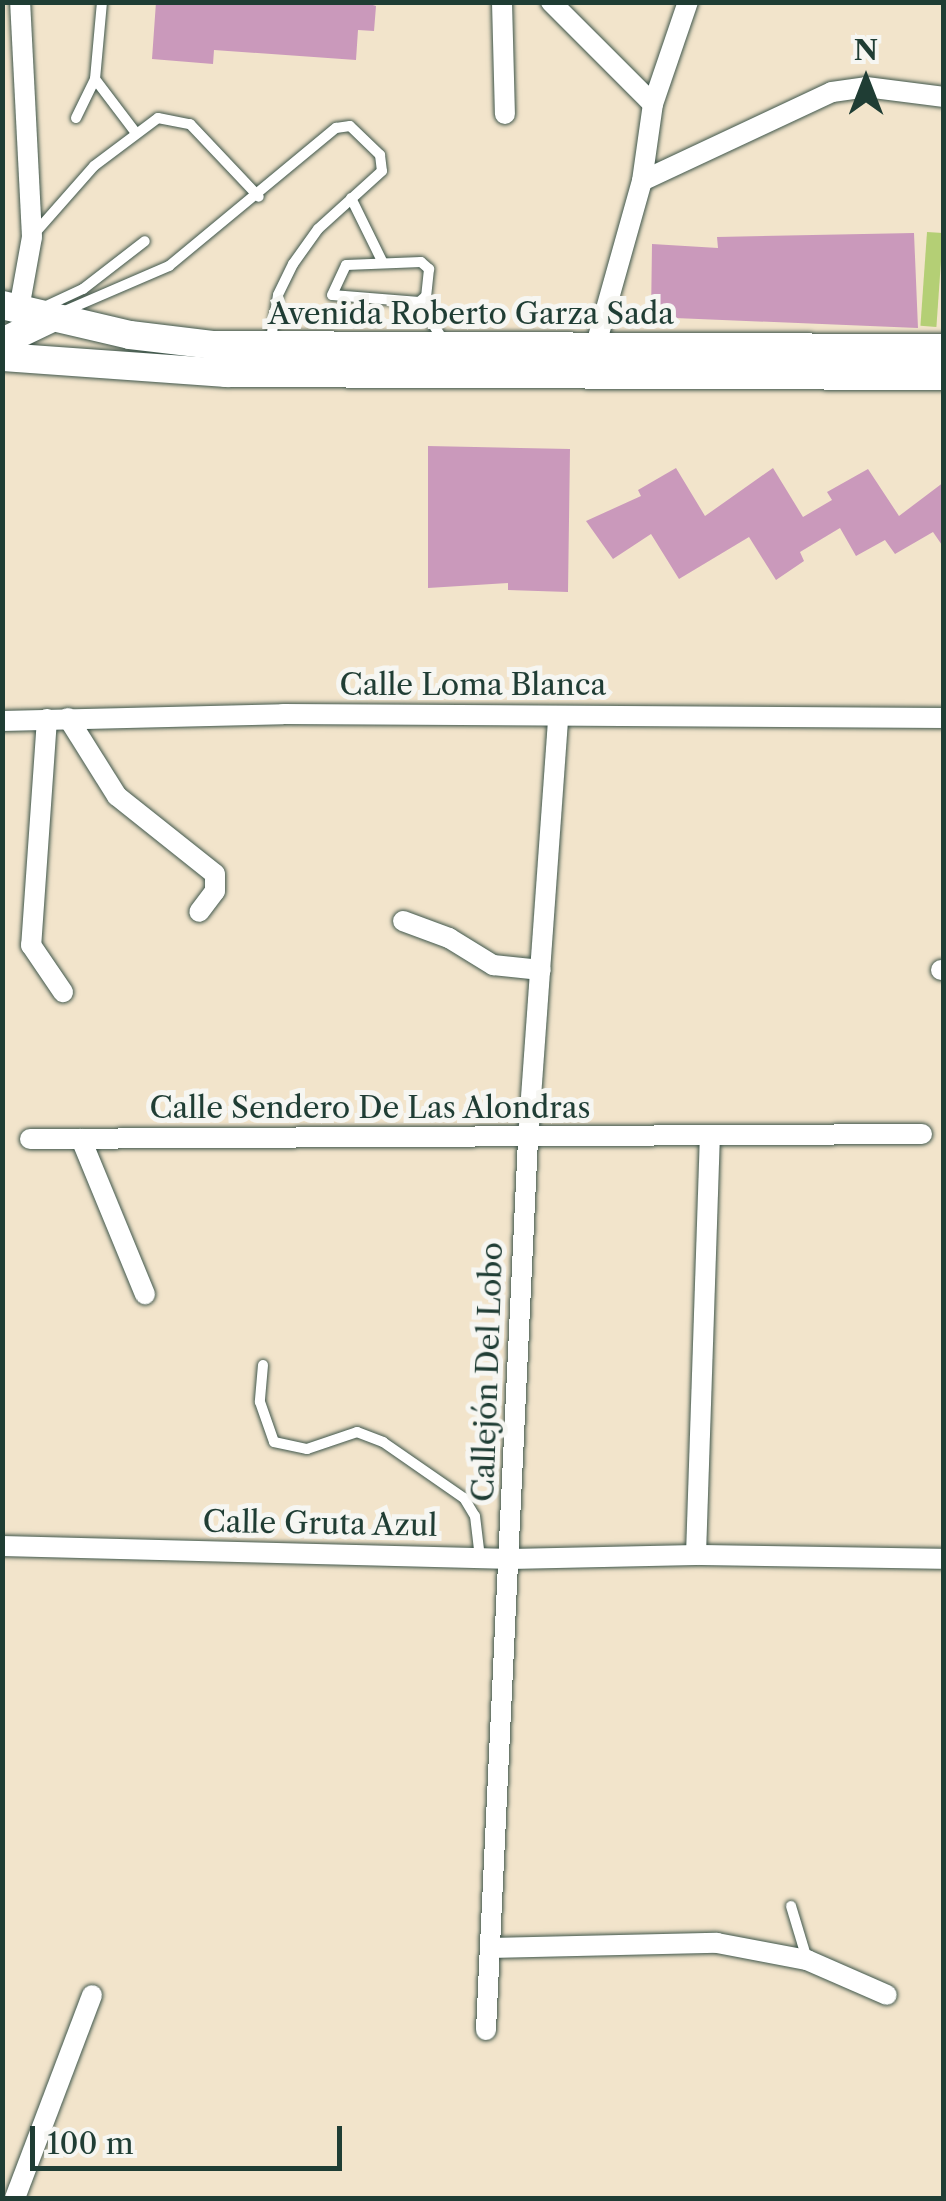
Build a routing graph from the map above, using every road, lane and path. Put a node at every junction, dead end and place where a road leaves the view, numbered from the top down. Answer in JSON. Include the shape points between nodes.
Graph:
{"nodes":[{"id":1,"x":20,"y":2,"type":"edge"},
{"id":2,"x":102,"y":2,"type":"edge"},
{"id":3,"x":502,"y":2,"type":"edge"},
{"id":4,"x":550,"y":2,"type":"edge"},
{"id":5,"x":688,"y":2,"type":"edge"},
{"id":6,"x":95,"y":79,"type":"junction"},
{"id":7,"x":944,"y":97,"type":"edge"},
{"id":8,"x":653,"y":104,"type":"junction"},
{"id":9,"x":505,"y":114,"type":"dead end"},
{"id":10,"x":76,"y":118,"type":"dead end"},
{"id":11,"x":136,"y":132,"type":"junction"},
{"id":12,"x":642,"y":181,"type":"junction"},
{"id":13,"x":258,"y":197,"type":"junction"},
{"id":14,"x":351,"y":198,"type":"junction"},
{"id":15,"x":32,"y":238,"type":"junction"},
{"id":16,"x":145,"y":241,"type":"dead end"},
{"id":17,"x":383,"y":263,"type":"junction"},
{"id":18,"x":419,"y":302,"type":"junction"},
{"id":19,"x":28,"y":311,"type":"edge"},
{"id":20,"x":2,"y":342,"type":"edge"},
{"id":21,"x":447,"y":345,"type":"junction"},
{"id":22,"x":270,"y":346,"type":"junction"},
{"id":23,"x":594,"y":348,"type":"junction"},
{"id":24,"x":944,"y":348,"type":"edge"},
{"id":25,"x":2,"y":357,"type":"edge"},
{"id":26,"x":153,"y":367,"type":"junction"},
{"id":27,"x":388,"y":373,"type":"junction"},
{"id":28,"x":944,"y":376,"type":"edge"},
{"id":29,"x":558,"y":716,"type":"junction"},
{"id":30,"x":58,"y":718,"type":"junction"},
{"id":31,"x":944,"y":718,"type":"edge"},
{"id":32,"x":2,"y":721,"type":"edge"},
{"id":33,"x":199,"y":912,"type":"dead end"},
{"id":34,"x":403,"y":921,"type":"dead end"},
{"id":35,"x":542,"y":970,"type":"junction"},
{"id":36,"x":63,"y":992,"type":"dead end"},
{"id":37,"x":922,"y":1134,"type":"dead end"},
{"id":38,"x":710,"y":1136,"type":"junction"},
{"id":39,"x":30,"y":1139,"type":"dead end"},
{"id":40,"x":81,"y":1139,"type":"junction"},
{"id":41,"x":528,"y":1139,"type":"junction"},
{"id":42,"x":146,"y":1294,"type":"dead end"},
{"id":43,"x":262,"y":1366,"type":"dead end"},
{"id":44,"x":2,"y":1546,"type":"edge"},
{"id":45,"x":696,"y":1555,"type":"junction"},
{"id":46,"x":480,"y":1558,"type":"junction"},
{"id":47,"x":510,"y":1559,"type":"junction"},
{"id":48,"x":944,"y":1559,"type":"edge"},
{"id":49,"x":791,"y":1906,"type":"dead end"},
{"id":50,"x":490,"y":1948,"type":"junction"},
{"id":51,"x":808,"y":1960,"type":"junction"},
{"id":52,"x":887,"y":1995,"type":"dead end"},
{"id":53,"x":92,"y":1996,"type":"dead end"},
{"id":54,"x":486,"y":2030,"type":"dead end"},
{"id":55,"x":16,"y":2198,"type":"edge"}],
"edges":[{"from":1,"to":15,"type":"street"},
{"from":2,"to":6,"type":"lane"},
{"from":3,"to":9,"type":"street"},
{"from":4,"to":8,"type":"street"},
{"from":5,"to":8,"type":"street"},
{"from":6,"to":10,"type":"lane"},
{"from":6,"to":11,"type":"lane"},
{"from":7,"to":12,"type":"street","via":[[866,87],[832,92]]},
{"from":8,"to":12,"type":"street"},
{"from":11,"to":13,"type":"lane","via":[[158,118],[182,118]]},
{"from":11,"to":15,"type":"lane","via":[[85,175]]},
{"from":12,"to":23,"type":"street"},
{"from":13,"to":14,"type":"lane","via":[[342,126],[354,129],[383,165]]},
{"from":13,"to":19,"type":"lane","via":[[169,266]]},
{"from":14,"to":17,"type":"lane"},
{"from":14,"to":22,"type":"lane","via":[[292,264],[278,295]]},
{"from":15,"to":19,"type":"street"},
{"from":16,"to":19,"type":"lane","via":[[83,289]]},
{"from":17,"to":18,"type":"lane","via":[[427,264],[426,296]]},
{"from":17,"to":18,"type":"lane","via":[[342,268],[332,295]]},
{"from":18,"to":21,"type":"lane"},
{"from":19,"to":20,"type":"street"},
{"from":19,"to":22,"type":"street","name":"Avenida Roberto Garza Sada","via":[[172,342]]},
{"from":21,"to":22,"type":"street","name":"Avenida Roberto Garza Sada"},
{"from":21,"to":23,"type":"street","name":"Avenida Roberto Garza Sada"},
{"from":22,"to":26,"type":"street","via":[[249,358],[190,356]]},
{"from":22,"to":27,"type":"street","via":[[294,358],[368,360]]},
{"from":23,"to":24,"type":"street","name":"Avenida Roberto Garza Sada"},
{"from":25,"to":26,"type":"street","name":"Avenida Roberto Garza Sada"},
{"from":26,"to":27,"type":"street","name":"Avenida Roberto Garza Sada"},
{"from":27,"to":28,"type":"street","name":"Avenida Roberto Garza Sada"},
{"from":29,"to":30,"type":"street","name":"Calle Loma Blanca"},
{"from":29,"to":31,"type":"street","name":"Calle Loma Blanca"},
{"from":29,"to":35,"type":"street","name":"Callejón Del Lobo"},
{"from":30,"to":32,"type":"street","name":"Calle Loma Blanca"},
{"from":30,"to":33,"type":"street","via":[[117,796],[215,874],[215,891]]},
{"from":30,"to":36,"type":"street","via":[[31,945]]},
{"from":34,"to":35,"type":"street","via":[[493,966]]},
{"from":35,"to":41,"type":"street","name":"Callejón Del Lobo"},
{"from":37,"to":38,"type":"street","name":"Calle Sendero De Las Alondras"},
{"from":38,"to":41,"type":"street","name":"Calle Sendero De Las Alondras"},
{"from":38,"to":45,"type":"street"},
{"from":39,"to":40,"type":"street","name":"Calle Sendero De Las Alondras"},
{"from":40,"to":41,"type":"street","name":"Calle Sendero De Las Alondras"},
{"from":40,"to":42,"type":"street"},
{"from":41,"to":47,"type":"street","name":"Callejón Del Lobo"},
{"from":43,"to":46,"type":"lane","via":[[260,1402],[274,1442],[307,1449],[357,1432],[383,1442],[464,1498],[475,1516]]},
{"from":44,"to":46,"type":"street","name":"Calle Gruta Azul"},
{"from":45,"to":47,"type":"street","name":"Calle Gruta Azul"},
{"from":45,"to":48,"type":"street","name":"Calle Gruta Azul"},
{"from":46,"to":47,"type":"street","name":"Calle Gruta Azul"},
{"from":47,"to":50,"type":"street","name":"Callejón Del Lobo"},
{"from":49,"to":51,"type":"lane"},
{"from":50,"to":51,"type":"street","via":[[673,1940]]},
{"from":50,"to":54,"type":"street","name":"Callejón Del Lobo"},
{"from":51,"to":52,"type":"street"},
{"from":53,"to":55,"type":"street"}]}
